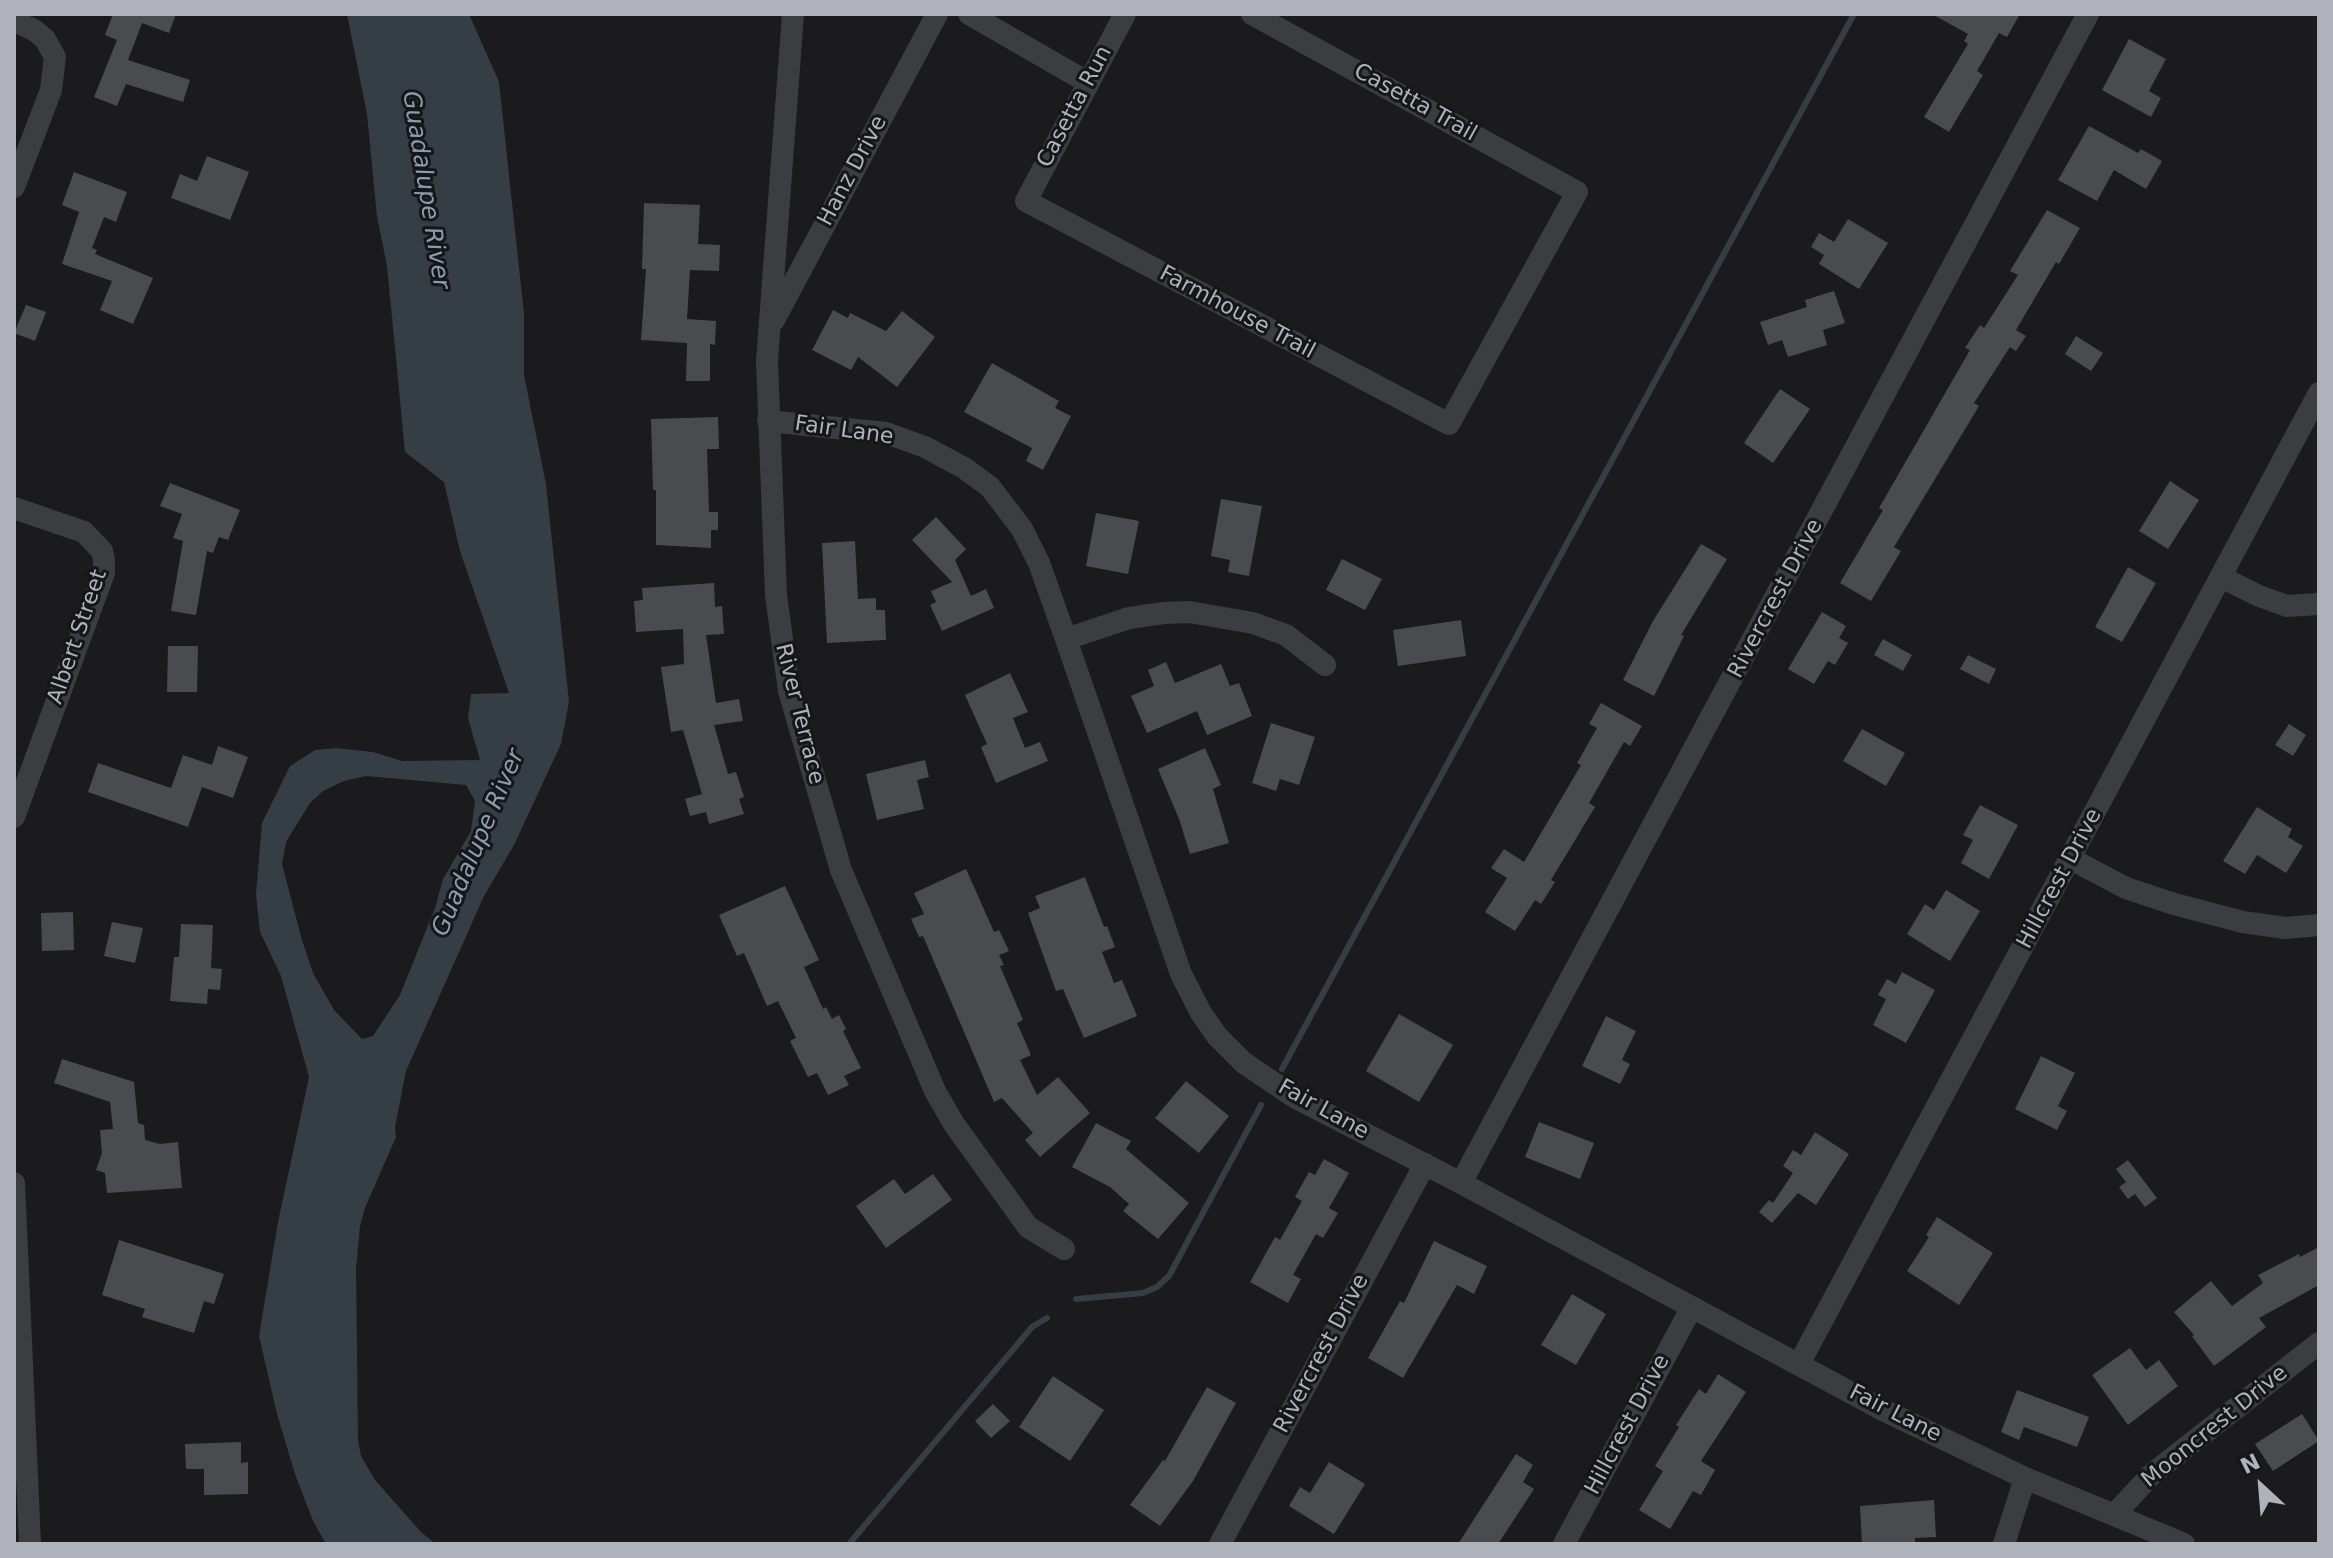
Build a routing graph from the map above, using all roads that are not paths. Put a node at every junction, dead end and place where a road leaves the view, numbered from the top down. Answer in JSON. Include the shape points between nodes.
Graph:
{"nodes":[{"id":1,"x":793,"y":14,"type":"edge"},
{"id":2,"x":937,"y":14,"type":"edge"},
{"id":3,"x":969,"y":14,"type":"edge"},
{"id":4,"x":1125,"y":14,"type":"edge"},
{"id":5,"x":1252,"y":14,"type":"edge"},
{"id":6,"x":2088,"y":14,"type":"edge"},
{"id":7,"x":14,"y":21,"type":"edge"},
{"id":8,"x":1087,"y":82,"type":"junction"},
{"id":9,"x":14,"y":187,"type":"edge"},
{"id":10,"x":1026,"y":201,"type":"joint"},
{"id":11,"x":769,"y":328,"type":"junction"},
{"id":12,"x":2319,"y":393,"type":"edge"},
{"id":13,"x":768,"y":421,"type":"junction"},
{"id":14,"x":1449,"y":424,"type":"joint"},
{"id":15,"x":14,"y":508,"type":"edge"},
{"id":16,"x":2221,"y":577,"type":"junction"},
{"id":17,"x":2319,"y":604,"type":"edge"},
{"id":18,"x":1066,"y":639,"type":"junction"},
{"id":19,"x":1325,"y":665,"type":"dead end"},
{"id":20,"x":14,"y":817,"type":"edge"},
{"id":21,"x":2071,"y":859,"type":"junction"},
{"id":22,"x":2319,"y":925,"type":"edge"},
{"id":23,"x":1425,"y":1164,"type":"junction"},
{"id":24,"x":14,"y":1183,"type":"edge"},
{"id":25,"x":1461,"y":1183,"type":"junction"},
{"id":26,"x":1064,"y":1249,"type":"dead end"},
{"id":27,"x":1692,"y":1307,"type":"junction"},
{"id":28,"x":2319,"y":1343,"type":"edge"},
{"id":29,"x":1799,"y":1364,"type":"junction"},
{"id":30,"x":2025,"y":1478,"type":"junction"},
{"id":31,"x":2114,"y":1515,"type":"junction"},
{"id":32,"x":30,"y":1544,"type":"edge"},
{"id":33,"x":1220,"y":1544,"type":"edge"},
{"id":34,"x":1564,"y":1544,"type":"edge"},
{"id":35,"x":2004,"y":1544,"type":"edge"},
{"id":36,"x":2184,"y":1544,"type":"edge"}],
"edges":[{"from":1,"to":11,"type":"street","name":"River Terrace"},
{"from":2,"to":11,"type":"street","name":"Hanz Drive"},
{"from":3,"to":8,"type":"street"},
{"from":4,"to":8,"type":"street","name":"Casetta Run"},
{"from":5,"to":14,"type":"street","name":"Casetta Trail","via":[[1577,192]]},
{"from":6,"to":25,"type":"street","name":"Rivercrest Drive"},
{"from":7,"to":9,"type":"street","via":[[45,39],[55,57],[51,90]]},
{"from":8,"to":10,"type":"street","name":"Casetta Run"},
{"from":10,"to":14,"type":"street","name":"Farmhouse Trail"},
{"from":11,"to":13,"type":"street","name":"River Terrace"},
{"from":12,"to":16,"type":"street","name":"Hillcrest Drive"},
{"from":13,"to":18,"type":"street","name":"Fair Lane","via":[[886,433],[925,447],[990,487],[1022,529]]},
{"from":13,"to":26,"type":"street","name":"River Terrace","via":[[780,640],[789,691],[841,870],[954,1124],[1028,1227]]},
{"from":15,"to":20,"type":"street","name":"Albert Street","via":[[84,532],[102,551],[104,573]]},
{"from":16,"to":17,"type":"street","via":[[2287,606]]},
{"from":16,"to":21,"type":"street","name":"Hillcrest Drive"},
{"from":18,"to":19,"type":"street","via":[[1129,618],[1189,612],[1253,623],[1286,635]]},
{"from":18,"to":23,"type":"street","name":"Fair Lane","via":[[1181,974],[1201,1013],[1244,1063],[1296,1098]]},
{"from":21,"to":22,"type":"street","via":[[2126,888],[2174,904],[2243,922],[2285,928]]},
{"from":21,"to":29,"type":"street","name":"Hillcrest Drive"},
{"from":23,"to":25,"type":"street","name":"Fair Lane"},
{"from":23,"to":33,"type":"street","name":"Rivercrest Drive"},
{"from":24,"to":32,"type":"street"},
{"from":25,"to":27,"type":"street","name":"Fair Lane"},
{"from":27,"to":29,"type":"street","name":"Fair Lane"},
{"from":27,"to":34,"type":"street","name":"Hillcrest Drive"},
{"from":28,"to":31,"type":"street","name":"Mooncrest Drive","via":[[2151,1475]]},
{"from":29,"to":30,"type":"street","name":"Fair Lane"},
{"from":30,"to":31,"type":"street","name":"Fair Lane"},
{"from":30,"to":35,"type":"street"},
{"from":31,"to":36,"type":"street","name":"Fair Lane"}]}
